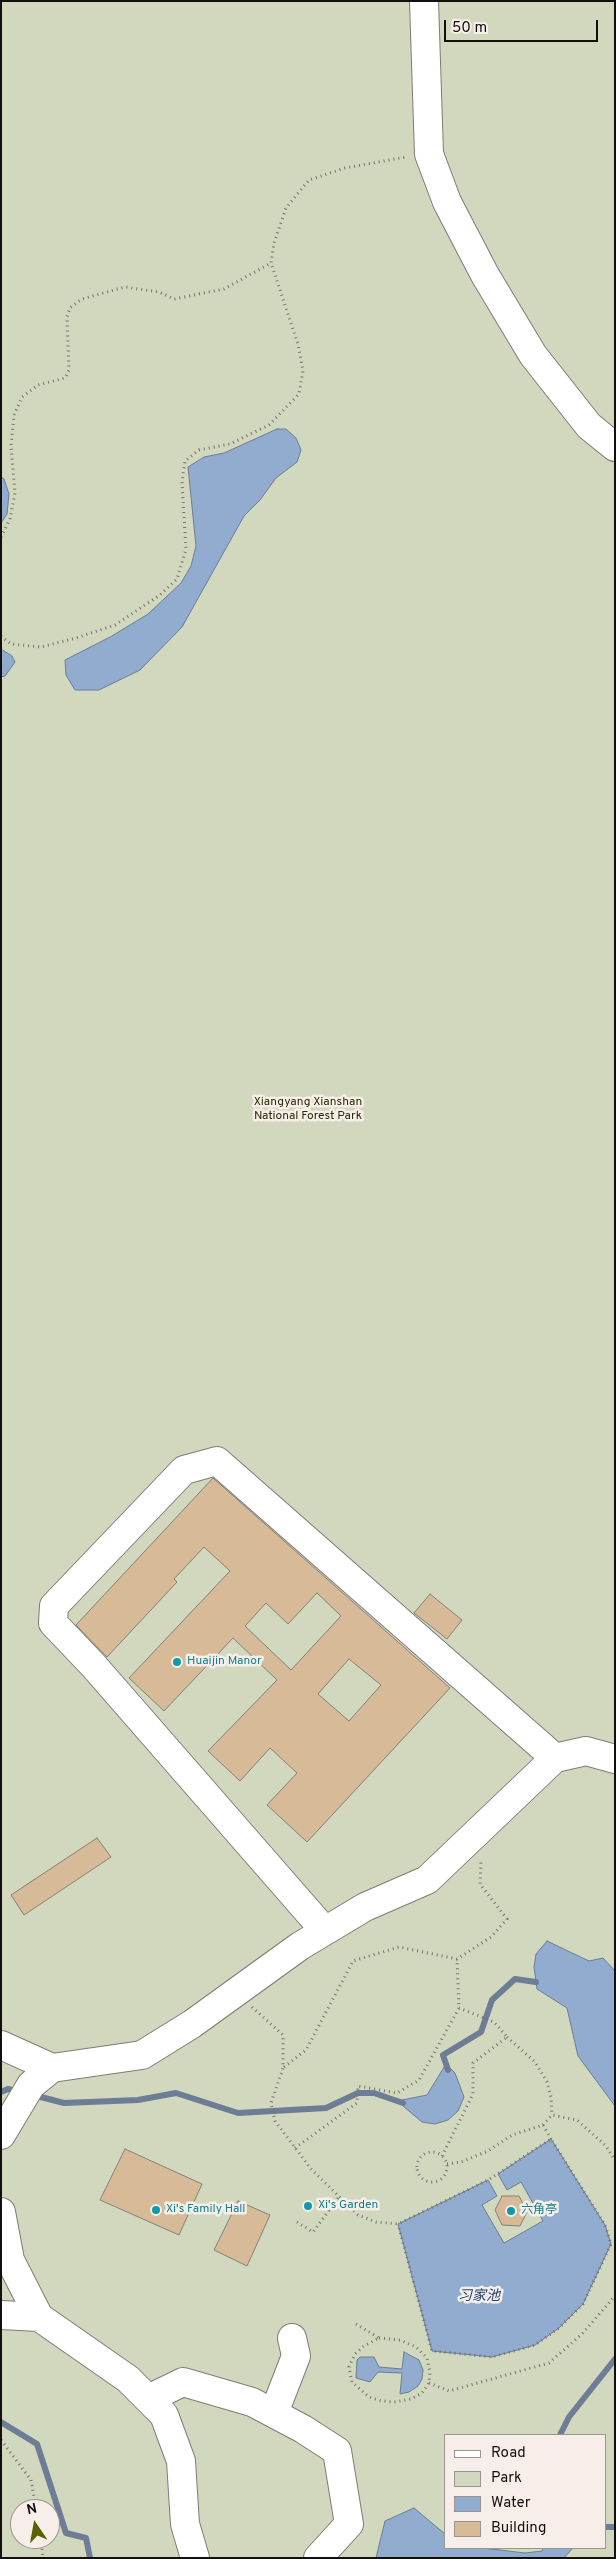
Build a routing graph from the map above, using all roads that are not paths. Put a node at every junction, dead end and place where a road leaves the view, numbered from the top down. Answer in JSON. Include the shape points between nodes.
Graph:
{"nodes":[{"id":1,"x":424,"y":1,"type":"edge"},
{"id":2,"x":615,"y":447,"type":"edge"},
{"id":3,"x":555,"y":1758,"type":"junction"},
{"id":4,"x":615,"y":1759,"type":"edge"},
{"id":5,"x":325,"y":1931,"type":"junction"},
{"id":6,"x":1,"y":2045,"type":"edge"},
{"id":7,"x":52,"y":2068,"type":"junction"},
{"id":8,"x":1,"y":2135,"type":"edge"},
{"id":9,"x":1,"y":2212,"type":"edge"},
{"id":10,"x":1,"y":2315,"type":"edge"},
{"id":11,"x":39,"y":2317,"type":"junction"},
{"id":12,"x":292,"y":2338,"type":"dead end"},
{"id":13,"x":148,"y":2399,"type":"junction"},
{"id":14,"x":274,"y":2413,"type":"junction"},
{"id":15,"x":195,"y":2558,"type":"edge"},
{"id":16,"x":318,"y":2558,"type":"edge"}],
"edges":[{"from":1,"to":2,"type":"street","via":[[429,154],[447,202],[533,356],[589,426]]},
{"from":3,"to":4,"type":"street","via":[[586,1751]]},
{"from":3,"to":5,"type":"street","via":[[427,1880],[365,1907]]},
{"from":3,"to":5,"type":"street","via":[[217,1461],[184,1470],[54,1606],[53,1623]]},
{"from":5,"to":7,"type":"street","via":[[142,2055]]},
{"from":6,"to":7,"type":"street"},
{"from":7,"to":8,"type":"street","via":[[24,2095]]},
{"from":9,"to":11,"type":"street","via":[[10,2260]]},
{"from":10,"to":11,"type":"street"},
{"from":11,"to":13,"type":"street","via":[[128,2379]]},
{"from":12,"to":14,"type":"street","via":[[296,2356]]},
{"from":13,"to":14,"type":"street","via":[[183,2382],[252,2402]]},
{"from":13,"to":15,"type":"street","via":[[164,2415],[181,2461],[185,2524]]},
{"from":14,"to":16,"type":"street","via":[[337,2451],[349,2524]]}]}
